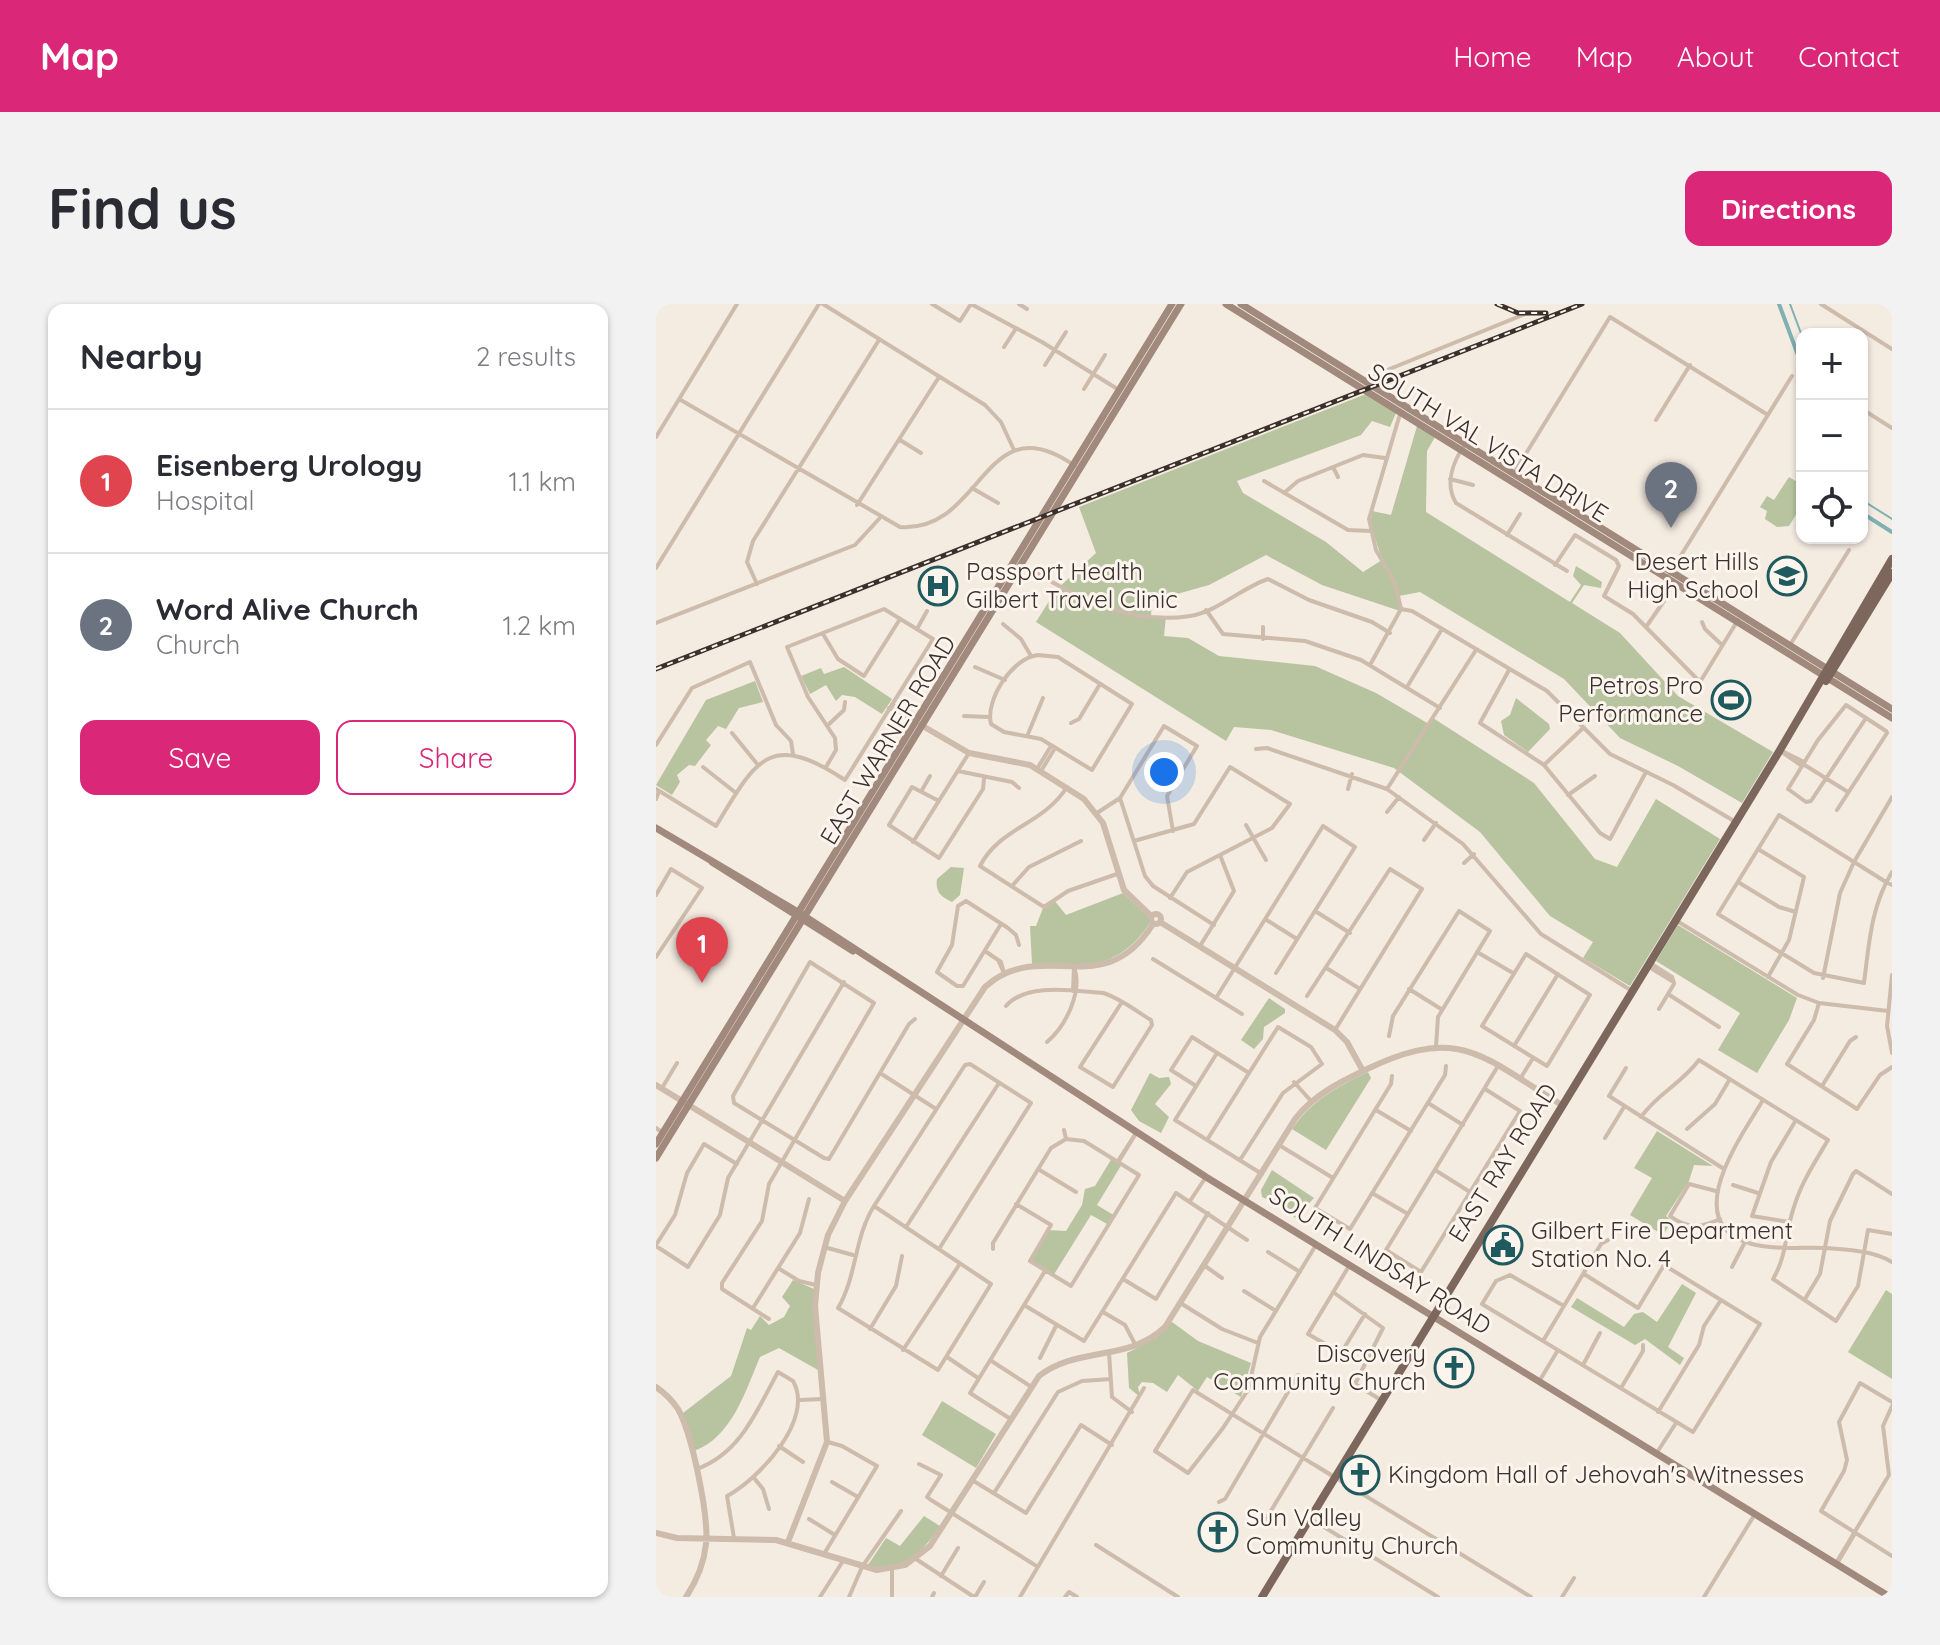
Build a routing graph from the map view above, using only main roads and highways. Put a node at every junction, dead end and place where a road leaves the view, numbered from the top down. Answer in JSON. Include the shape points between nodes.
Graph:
{"nodes":[{"id":1,"x":1172,"y":304,"type":"edge"},
{"id":2,"x":1181,"y":304,"type":"edge"},
{"id":3,"x":1226,"y":304,"type":"edge"},
{"id":4,"x":1241,"y":304,"type":"edge"},
{"id":5,"x":1283,"y":334,"type":"junction"},
{"id":6,"x":1146,"y":353,"type":"junction"},
{"id":7,"x":1349,"y":375,"type":"junction"},
{"id":8,"x":1119,"y":390,"type":"junction"},
{"id":9,"x":1403,"y":409,"type":"junction"},
{"id":10,"x":1111,"y":417,"type":"junction"},
{"id":11,"x":1093,"y":439,"type":"junction"},
{"id":12,"x":1463,"y":447,"type":"junction"},
{"id":13,"x":1892,"y":559,"type":"edge"},
{"id":14,"x":1892,"y":573,"type":"edge"},
{"id":15,"x":1669,"y":575,"type":"junction"},
{"id":16,"x":1874,"y":587,"type":"junction"},
{"id":17,"x":1869,"y":610,"type":"junction"},
{"id":18,"x":1739,"y":618,"type":"junction"},
{"id":19,"x":1761,"y":636,"type":"junction"},
{"id":20,"x":1787,"y":643,"type":"junction"},
{"id":21,"x":1828,"y":673,"type":"junction"},
{"id":22,"x":1869,"y":699,"type":"junction"},
{"id":23,"x":1892,"y":709,"type":"edge"},
{"id":24,"x":1892,"y":718,"type":"edge"},
{"id":25,"x":656,"y":828,"type":"edge"},
{"id":26,"x":712,"y":862,"type":"junction"},
{"id":27,"x":724,"y":872,"type":"junction"},
{"id":28,"x":742,"y":878,"type":"junction"},
{"id":29,"x":800,"y":917,"type":"junction"},
{"id":30,"x":686,"y":1103,"type":"junction"},
{"id":31,"x":660,"y":1130,"type":"edge"},
{"id":32,"x":656,"y":1144,"type":"edge"},
{"id":33,"x":656,"y":1158,"type":"edge"},
{"id":34,"x":1432,"y":1317,"type":"junction"},
{"id":35,"x":1262,"y":1597,"type":"edge"},
{"id":36,"x":1890,"y":1597,"type":"edge"}],
"edges":[{"from":1,"to":6,"type":"main road","name":"EAST WARNER ROAD"},
{"from":2,"to":6,"type":"main road","name":"EAST WARNER ROAD"},
{"from":3,"to":5,"type":"main road","name":"SOUTH VAL VISTA DRIVE"},
{"from":4,"to":5,"type":"main road","name":"SOUTH VAL VISTA DRIVE"},
{"from":5,"to":7,"type":"main road","name":"SOUTH VAL VISTA DRIVE"},
{"from":6,"to":8,"type":"main road","name":"EAST WARNER ROAD"},
{"from":6,"to":10,"type":"main road","name":"EAST WARNER ROAD"},
{"from":7,"to":9,"type":"main road","name":"SOUTH VAL VISTA DRIVE"},
{"from":7,"to":9,"type":"main road","name":"SOUTH VAL VISTA DRIVE"},
{"from":8,"to":10,"type":"main road"},
{"from":8,"to":11,"type":"main road","name":"EAST WARNER ROAD"},
{"from":9,"to":12,"type":"main road","name":"SOUTH VAL VISTA DRIVE"},
{"from":10,"to":11,"type":"main road","name":"EAST WARNER ROAD"},
{"from":11,"to":29,"type":"main road","name":"EAST WARNER ROAD"},
{"from":12,"to":15,"type":"main road","name":"SOUTH VAL VISTA DRIVE"},
{"from":12,"to":15,"type":"main road","name":"SOUTH VAL VISTA DRIVE"},
{"from":13,"to":16,"type":"main road","name":"EAST RAY ROAD"},
{"from":14,"to":17,"type":"main road","name":"EAST RAY ROAD"},
{"from":15,"to":18,"type":"main road","name":"SOUTH VAL VISTA DRIVE"},
{"from":16,"to":17,"type":"main road"},
{"from":16,"to":21,"type":"main road","name":"EAST RAY ROAD"},
{"from":17,"to":21,"type":"main road","name":"EAST RAY ROAD"},
{"from":18,"to":19,"type":"main road","name":"SOUTH VAL VISTA DRIVE"},
{"from":18,"to":20,"type":"main road","name":"SOUTH VAL VISTA DRIVE"},
{"from":19,"to":20,"type":"main road"},
{"from":19,"to":21,"type":"main road","name":"SOUTH VAL VISTA DRIVE"},
{"from":20,"to":21,"type":"main road","name":"SOUTH VAL VISTA DRIVE"},
{"from":21,"to":22,"type":"main road","name":"SOUTH VAL VISTA DRIVE"},
{"from":21,"to":34,"type":"main road","name":"EAST RAY ROAD"},
{"from":22,"to":23,"type":"main road","name":"SOUTH VAL VISTA DRIVE"},
{"from":22,"to":24,"type":"main road","name":"SOUTH VAL VISTA DRIVE"},
{"from":25,"to":26,"type":"main road","name":"SOUTH LINDSAY ROAD"},
{"from":26,"to":27,"type":"main road","name":"SOUTH LINDSAY ROAD"},
{"from":26,"to":28,"type":"main road","name":"SOUTH LINDSAY ROAD"},
{"from":27,"to":28,"type":"main road"},
{"from":27,"to":29,"type":"main road","name":"SOUTH LINDSAY ROAD"},
{"from":28,"to":29,"type":"main road","name":"SOUTH LINDSAY ROAD"},
{"from":29,"to":30,"type":"main road","name":"EAST WARNER ROAD"},
{"from":29,"to":34,"type":"main road","name":"SOUTH LINDSAY ROAD"},
{"from":30,"to":31,"type":"main road","name":"EAST WARNER ROAD"},
{"from":30,"to":33,"type":"main road","name":"EAST WARNER ROAD"},
{"from":31,"to":32,"type":"main road","name":"EAST WARNER ROAD"},
{"from":34,"to":35,"type":"main road","name":"EAST RAY ROAD"},
{"from":34,"to":36,"type":"main road","name":"SOUTH LINDSAY ROAD"}]}
